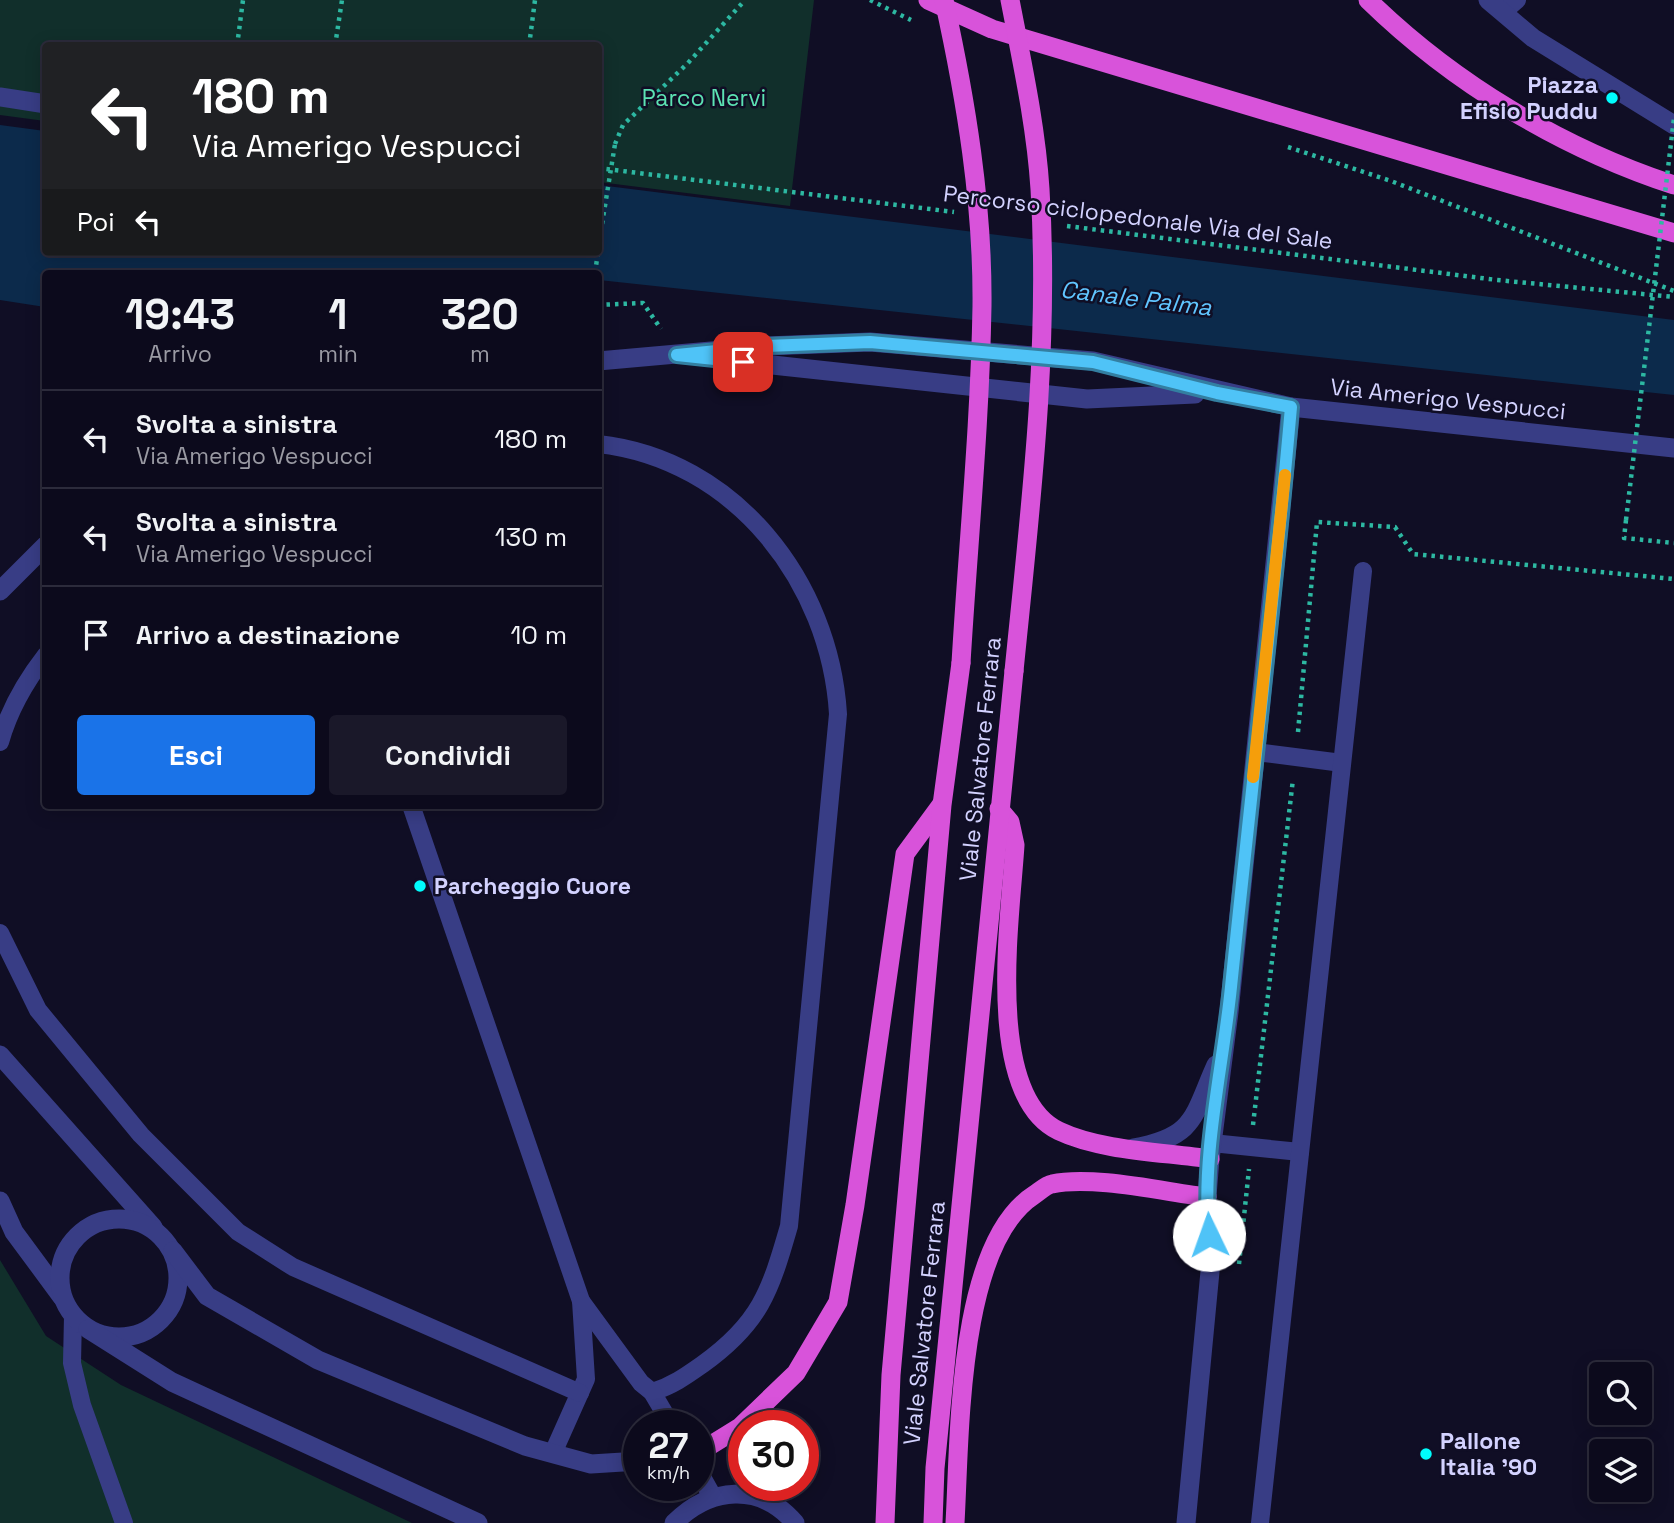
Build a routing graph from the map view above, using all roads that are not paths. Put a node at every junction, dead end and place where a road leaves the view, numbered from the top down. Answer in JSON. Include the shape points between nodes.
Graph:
{"nodes":[{"id":1,"x":928,"y":0,"type":"edge"},
{"id":2,"x":944,"y":0,"type":"edge"},
{"id":3,"x":1010,"y":0,"type":"edge"},
{"id":4,"x":1368,"y":0,"type":"edge"},
{"id":5,"x":1503,"y":4,"type":"edge"},
{"id":6,"x":0,"y":97,"type":"edge"},
{"id":7,"x":42,"y":103,"type":"edge"},
{"id":8,"x":1674,"y":125,"type":"edge"},
{"id":9,"x":1674,"y":186,"type":"edge"},
{"id":10,"x":1674,"y":233,"type":"edge"},
{"id":11,"x":677,"y":355,"type":"junction"},
{"id":12,"x":602,"y":361,"type":"edge"},
{"id":13,"x":1217,"y":393,"type":"junction"},
{"id":14,"x":1291,"y":407,"type":"junction"},
{"id":15,"x":602,"y":445,"type":"edge"},
{"id":16,"x":1674,"y":448,"type":"edge"},
{"id":17,"x":42,"y":549,"type":"edge"},
{"id":18,"x":1363,"y":571,"type":"dead end"},
{"id":19,"x":0,"y":592,"type":"edge"},
{"id":20,"x":42,"y":661,"type":"edge"},
{"id":21,"x":0,"y":743,"type":"edge"},
{"id":22,"x":1256,"y":752,"type":"junction"},
{"id":23,"x":1342,"y":762,"type":"junction"},
{"id":24,"x":942,"y":804,"type":"junction"},
{"id":25,"x":412,"y":809,"type":"edge"},
{"id":26,"x":999,"y":809,"type":"junction"},
{"id":27,"x":0,"y":933,"type":"edge"},
{"id":28,"x":1225,"y":1045,"type":"junction"},
{"id":29,"x":0,"y":1055,"type":"edge"},
{"id":30,"x":1132,"y":1148,"type":"junction"},
{"id":31,"x":1211,"y":1151,"type":"junction"},
{"id":32,"x":1300,"y":1152,"type":"junction"},
{"id":33,"x":1207,"y":1197,"type":"junction"},
{"id":34,"x":0,"y":1201,"type":"edge"},
{"id":35,"x":159,"y":1233,"type":"junction"},
{"id":36,"x":173,"y":1251,"type":"junction"},
{"id":37,"x":63,"y":1299,"type":"junction"},
{"id":38,"x":581,"y":1301,"type":"junction"},
{"id":39,"x":81,"y":1322,"type":"junction"},
{"id":40,"x":652,"y":1392,"type":"junction"},
{"id":41,"x":580,"y":1393,"type":"junction"},
{"id":42,"x":663,"y":1410,"type":"edge"},
{"id":43,"x":714,"y":1443,"type":"edge"},
{"id":44,"x":553,"y":1453,"type":"junction"},
{"id":45,"x":623,"y":1462,"type":"edge"},
{"id":46,"x":714,"y":1496,"type":"edge"},
{"id":47,"x":702,"y":1501,"type":"edge"},
{"id":48,"x":124,"y":1523,"type":"edge"},
{"id":49,"x":478,"y":1523,"type":"edge"},
{"id":50,"x":674,"y":1523,"type":"edge"},
{"id":51,"x":795,"y":1523,"type":"edge"},
{"id":52,"x":885,"y":1523,"type":"edge"},
{"id":53,"x":933,"y":1523,"type":"edge"},
{"id":54,"x":956,"y":1523,"type":"edge"},
{"id":55,"x":1186,"y":1523,"type":"edge"},
{"id":56,"x":1260,"y":1523,"type":"edge"}],
"edges":[{"from":1,"to":10,"type":"highway","via":[[992,29]]},
{"from":2,"to":24,"type":"highway","name":"Viale Salvatore Ferrara","bridge":true,"via":[[960,71],[975,183],[982,305],[961,663]]},
{"from":3,"to":26,"type":"highway","name":"Viale Salvatore Ferrara","bridge":true,"via":[[1040,188],[1042,311],[1037,435]]},
{"from":4,"to":9,"type":"highway","via":[[1405,37],[1561,139]]},
{"from":5,"to":8,"type":"street","via":[[1533,38]]},
{"from":6,"to":7,"type":"street"},
{"from":11,"to":12,"type":"street","name":"Via Amerigo Vespucci"},
{"from":11,"to":13,"type":"street","name":"Via Amerigo Vespucci","via":[[1087,399]]},
{"from":11,"to":13,"type":"street","name":"Via Amerigo Vespucci","via":[[870,342],[1093,362]]},
{"from":13,"to":14,"type":"street","name":"Via Amerigo Vespucci"},
{"from":14,"to":16,"type":"street","name":"Via Amerigo Vespucci"},
{"from":14,"to":22,"type":"street"},
{"from":15,"to":40,"type":"lane","via":[[704,478],[769,537],[795,570],[812,604],[836,675],[838,701],[789,1226],[754,1318],[722,1350],[673,1385]]},
{"from":17,"to":19,"type":"street"},
{"from":18,"to":23,"type":"lane"},
{"from":20,"to":21,"type":"lane","via":[[6,719]]},
{"from":22,"to":23,"type":"lane"},
{"from":22,"to":28,"type":"street"},
{"from":23,"to":32,"type":"lane"},
{"from":24,"to":43,"type":"highway","via":[[905,854],[838,1302],[796,1373],[740,1427]]},
{"from":24,"to":52,"type":"highway","name":"Viale Salvatore Ferrara","via":[[891,1375]]},
{"from":25,"to":38,"type":"lane"},
{"from":26,"to":30,"type":"highway","via":[[1010,822],[1016,845],[1005,983],[1007,1024],[1023,1090],[1036,1112],[1056,1130]]},
{"from":26,"to":53,"type":"highway","name":"Viale Salvatore Ferrara"},
{"from":27,"to":41,"type":"lane","via":[[38,1010],[141,1135],[238,1232],[293,1267]]},
{"from":28,"to":30,"type":"street","via":[[1199,1109],[1187,1125],[1175,1136]]},
{"from":28,"to":31,"type":"street"},
{"from":29,"to":35,"type":"street"},
{"from":30,"to":31,"type":"highway"},
{"from":31,"to":32,"type":"lane"},
{"from":31,"to":33,"type":"street"},
{"from":32,"to":56,"type":"lane"},
{"from":33,"to":54,"type":"highway","via":[[1087,1182],[1051,1184],[1024,1201],[1007,1222],[982,1275],[972,1321]]},
{"from":33,"to":55,"type":"street","via":[[1211,1261]]},
{"from":34,"to":37,"type":"street","via":[[15,1232]]},
{"from":35,"to":36,"type":"street"},
{"from":35,"to":37,"type":"street","via":[[123,1219],[103,1220],[85,1229],[62,1260]]},
{"from":36,"to":39,"type":"street","via":[[178,1289],[160,1322],[125,1337],[106,1336]]},
{"from":36,"to":44,"type":"street","via":[[207,1296],[318,1360],[524,1446]]},
{"from":37,"to":39,"type":"street"},
{"from":38,"to":40,"type":"lane"},
{"from":38,"to":41,"type":"lane","via":[[586,1379]]},
{"from":39,"to":48,"type":"lane","via":[[72,1363]]},
{"from":39,"to":49,"type":"street","via":[[172,1382]]},
{"from":40,"to":42,"type":"lane"},
{"from":41,"to":44,"type":"lane"},
{"from":44,"to":45,"type":"street","via":[[592,1464]]},
{"from":46,"to":51,"type":"street","via":[[748,1494],[766,1499]]},
{"from":47,"to":50,"type":"street"}]}
